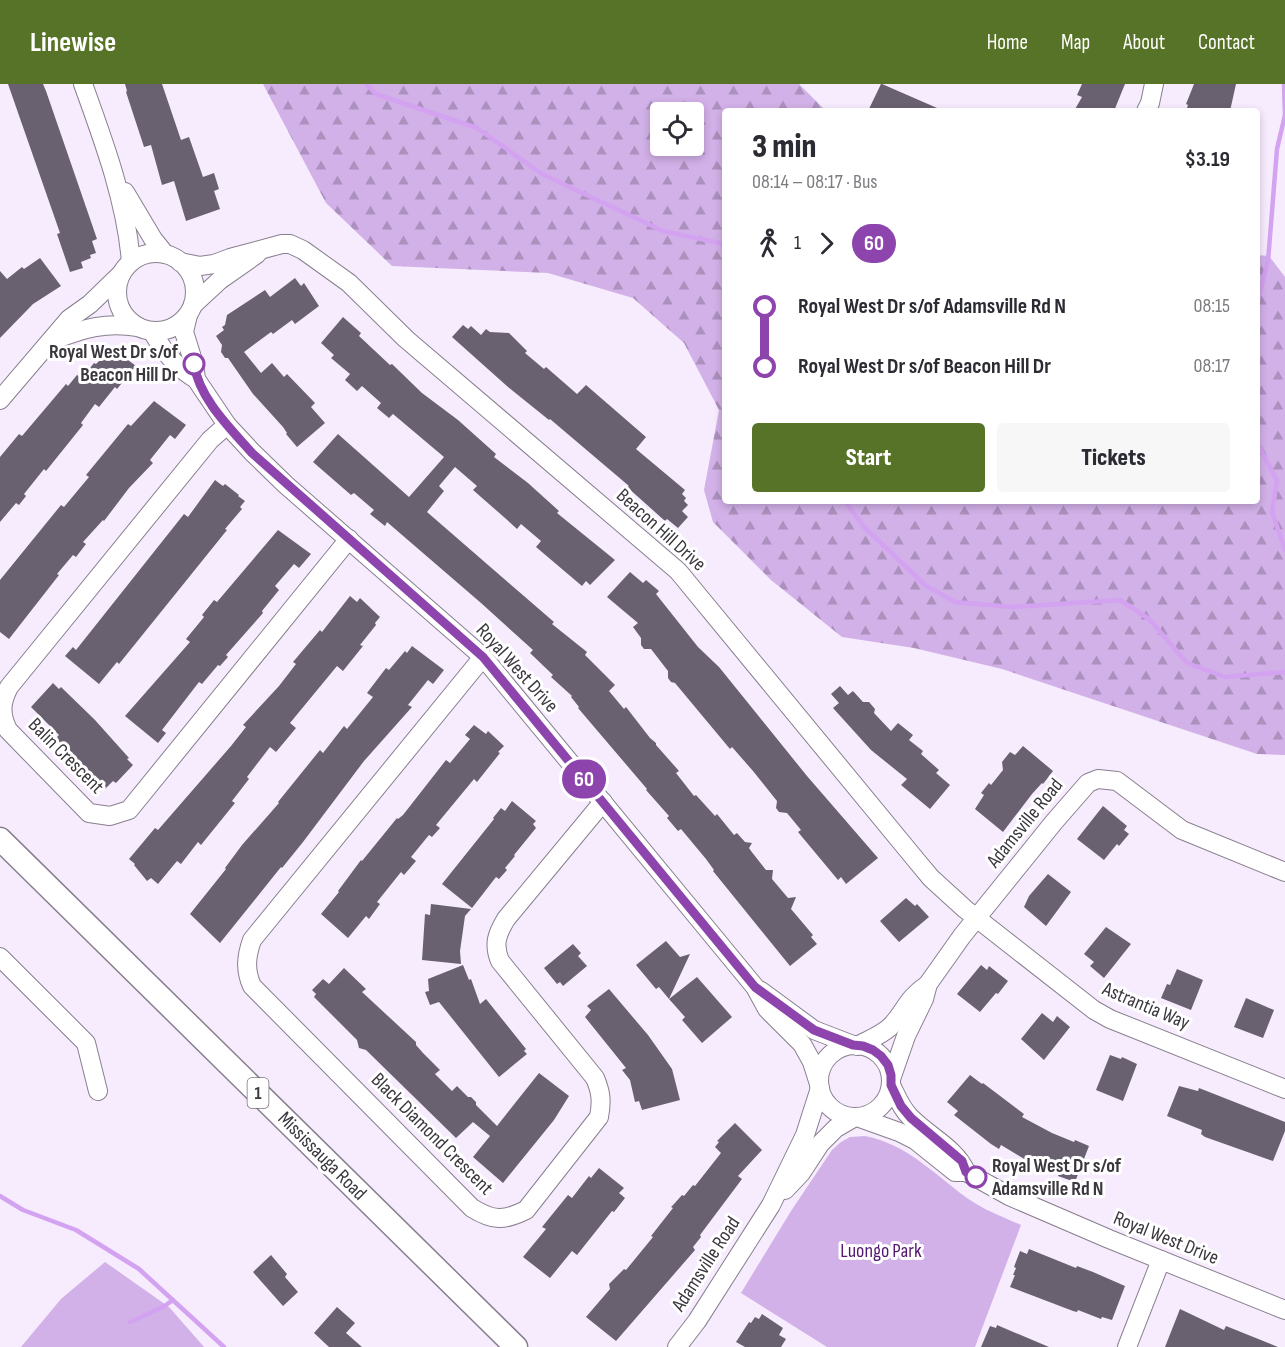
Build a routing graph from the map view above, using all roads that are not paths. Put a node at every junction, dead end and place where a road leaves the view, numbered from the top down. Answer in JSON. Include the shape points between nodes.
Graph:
{"nodes":[{"id":1,"x":83,"y":84,"type":"edge"},
{"id":2,"x":1154,"y":84,"type":"edge"},
{"id":3,"x":1148,"y":108,"type":"edge"},
{"id":4,"x":111,"y":167,"type":"junction"},
{"id":5,"x":260,"y":251,"type":"junction"},
{"id":6,"x":173,"y":258,"type":"junction"},
{"id":7,"x":126,"y":268,"type":"junction"},
{"id":8,"x":190,"y":310,"type":"junction"},
{"id":9,"x":145,"y":329,"type":"junction"},
{"id":10,"x":49,"y":342,"type":"junction"},
{"id":11,"x":196,"y":379,"type":"junction"},
{"id":12,"x":0,"y":400,"type":"edge"},
{"id":13,"x":227,"y":424,"type":"junction"},
{"id":14,"x":349,"y":539,"type":"junction"},
{"id":15,"x":483,"y":657,"type":"junction"},
{"id":16,"x":603,"y":802,"type":"junction"},
{"id":17,"x":0,"y":839,"type":"edge"},
{"id":18,"x":1285,"y":872,"type":"edge"},
{"id":19,"x":976,"y":918,"type":"junction"},
{"id":20,"x":0,"y":957,"type":"edge"},
{"id":21,"x":928,"y":984,"type":"junction"},
{"id":22,"x":755,"y":987,"type":"junction"},
{"id":23,"x":855,"y":1045,"type":"junction"},
{"id":24,"x":891,"y":1082,"type":"junction"},
{"id":25,"x":819,"y":1086,"type":"junction"},
{"id":26,"x":1285,"y":1089,"type":"edge"},
{"id":27,"x":98,"y":1091,"type":"dead end"},
{"id":28,"x":856,"y":1117,"type":"junction"},
{"id":29,"x":966,"y":1172,"type":"junction"},
{"id":30,"x":771,"y":1205,"type":"junction"},
{"id":31,"x":1161,"y":1260,"type":"junction"},
{"id":32,"x":1285,"y":1310,"type":"edge"},
{"id":33,"x":516,"y":1347,"type":"edge"},
{"id":34,"x":677,"y":1347,"type":"edge"},
{"id":35,"x":1127,"y":1347,"type":"edge"}],
"edges":[{"from":1,"to":4,"type":"street"},
{"from":2,"to":3,"type":"street"},
{"from":4,"to":6,"type":"street","via":[[134,210]]},
{"from":4,"to":7,"type":"street","via":[[129,239]]},
{"from":5,"to":6,"type":"street","name":"Beacon Hill Drive","via":[[200,266]]},
{"from":5,"to":8,"type":"street","name":"Beacon Hill Drive","via":[[220,280]]},
{"from":5,"to":19,"type":"street","name":"Beacon Hill Drive","via":[[290,244],[325,264],[406,339],[678,571],[916,860]]},
{"from":6,"to":7,"type":"street","via":[[142,256]]},
{"from":6,"to":8,"type":"street","via":[[188,270],[193,281],[195,293]]},
{"from":7,"to":9,"type":"street","via":[[117,286],[117,298],[128,320]]},
{"from":7,"to":10,"type":"street"},
{"from":8,"to":9,"type":"street","via":[[172,328]]},
{"from":8,"to":11,"type":"street","name":"Royal West Drive","via":[[184,332]]},
{"from":9,"to":10,"type":"street","via":[[99,325]]},
{"from":9,"to":11,"type":"street","name":"Royal West Drive","via":[[180,370]]},
{"from":10,"to":12,"type":"street"},
{"from":11,"to":13,"type":"street","name":"Royal West Drive"},
{"from":13,"to":14,"type":"street","name":"Royal West Drive","via":[[252,453]]},
{"from":13,"to":14,"type":"street","name":"Balin Crescent","via":[[3,697],[2,715],[8,729],[89,813],[110,816],[129,810]]},
{"from":14,"to":15,"type":"street","name":"Royal West Drive"},
{"from":15,"to":16,"type":"street","name":"Royal West Drive"},
{"from":15,"to":16,"type":"street","name":"Black Diamond Crescent","via":[[252,940],[246,965],[252,986],[472,1208],[487,1217],[500,1219],[526,1210],[599,1117],[601,1091],[595,1078],[495,950],[506,919]]},
{"from":16,"to":22,"type":"street","name":"Royal West Drive"},
{"from":17,"to":33,"type":"main road","name":"Mississauga Road","number":"1"},
{"from":18,"to":19,"type":"street","name":"Adamsville Road","via":[[1182,830],[1126,786],[1098,779],[1080,790]]},
{"from":19,"to":21,"type":"street","name":"Adamsville Road"},
{"from":19,"to":26,"type":"street","name":"Astrantia Way","via":[[1110,1019]]},
{"from":20,"to":27,"type":"street","via":[[86,1043]]},
{"from":21,"to":23,"type":"street","name":"Adamsville Road","via":[[913,994],[891,1026]]},
{"from":21,"to":24,"type":"street","name":"Adamsville Road"},
{"from":22,"to":23,"type":"street","name":"Royal West Drive","via":[[814,1030]]},
{"from":22,"to":25,"type":"street","name":"Royal West Drive","via":[[767,1009],[802,1044]]},
{"from":23,"to":24,"type":"street","via":[[881,1056],[888,1065]]},
{"from":23,"to":25,"type":"street","via":[[832,1053],[824,1062]]},
{"from":24,"to":28,"type":"street","via":[[884,1104]]},
{"from":24,"to":29,"type":"street","name":"Royal West Drive","via":[[911,1118],[962,1161]]},
{"from":25,"to":28,"type":"street","via":[[827,1104],[836,1112]]},
{"from":25,"to":30,"type":"street","name":"Adamsville Road","via":[[805,1135]]},
{"from":28,"to":29,"type":"street","name":"Royal West Drive","via":[[899,1132],[956,1172]]},
{"from":28,"to":30,"type":"street","name":"Adamsville Road","via":[[836,1128],[820,1144],[801,1173]]},
{"from":29,"to":31,"type":"street","name":"Royal West Drive","via":[[1009,1196]]},
{"from":30,"to":34,"type":"street","name":"Adamsville Road"},
{"from":31,"to":32,"type":"street","name":"Royal West Drive"},
{"from":31,"to":35,"type":"street"}]}
